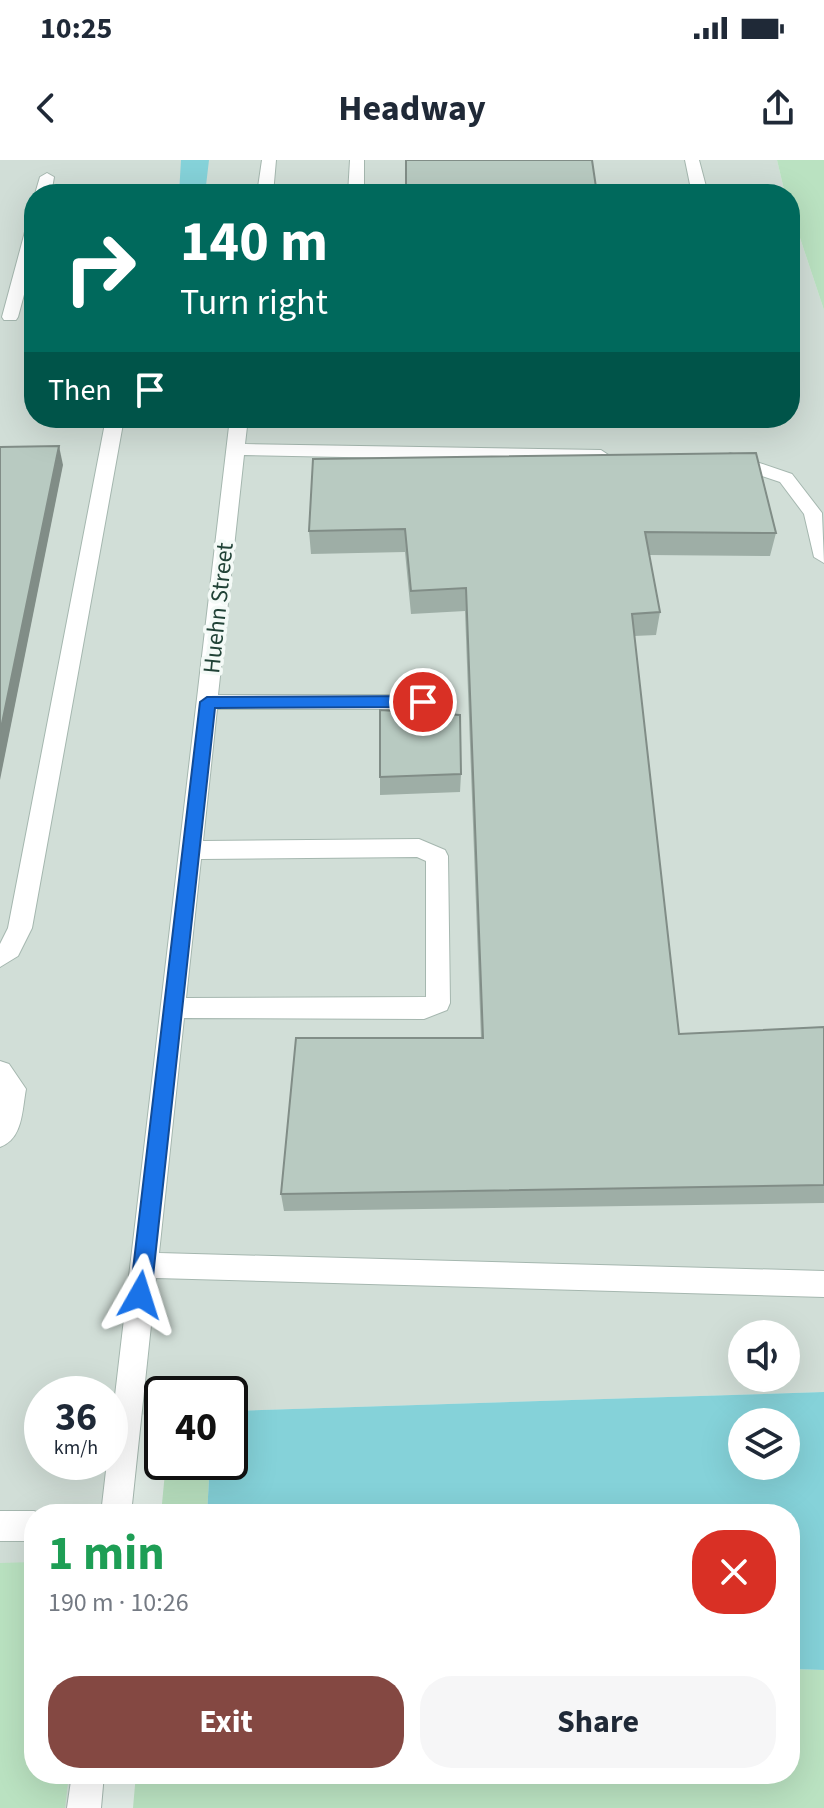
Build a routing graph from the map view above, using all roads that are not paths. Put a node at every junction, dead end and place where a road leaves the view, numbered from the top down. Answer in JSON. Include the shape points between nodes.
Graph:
{"nodes":[{"id":1,"x":269,"y":160,"type":"edge"},
{"id":2,"x":357,"y":160,"type":"edge"},
{"id":3,"x":692,"y":160,"type":"edge"},
{"id":4,"x":47,"y":177,"type":"dead end"},
{"id":5,"x":45,"y":184,"type":"edge"},
{"id":6,"x":266,"y":184,"type":"edge"},
{"id":7,"x":356,"y":184,"type":"edge"},
{"id":8,"x":698,"y":184,"type":"edge"},
{"id":9,"x":24,"y":259,"type":"edge"},
{"id":10,"x":5,"y":317,"type":"edge"},
{"id":11,"x":113,"y":428,"type":"edge"},
{"id":12,"x":238,"y":428,"type":"edge"},
{"id":13,"x":235,"y":449,"type":"junction"},
{"id":14,"x":617,"y":456,"type":"edge"},
{"id":15,"x":713,"y":458,"type":"edge"},
{"id":16,"x":824,"y":557,"type":"edge"},
{"id":17,"x":207,"y":702,"type":"junction"},
{"id":18,"x":423,"y":702,"type":"dead end"},
{"id":19,"x":191,"y":850,"type":"junction"},
{"id":20,"x":0,"y":957,"type":"edge"},
{"id":21,"x":172,"y":1008,"type":"junction"},
{"id":22,"x":0,"y":1072,"type":"edge"},
{"id":23,"x":0,"y":1136,"type":"edge"},
{"id":24,"x":144,"y":1265,"type":"junction"},
{"id":25,"x":824,"y":1284,"type":"edge"},
{"id":26,"x":117,"y":1504,"type":"edge"},
{"id":27,"x":0,"y":1526,"type":"edge"},
{"id":28,"x":24,"y":1526,"type":"edge"},
{"id":29,"x":87,"y":1784,"type":"edge"},
{"id":30,"x":84,"y":1808,"type":"edge"}],
"edges":[{"from":1,"to":6,"type":"street"},
{"from":2,"to":7,"type":"street"},
{"from":3,"to":8,"type":"street"},
{"from":4,"to":5,"type":"street"},
{"from":9,"to":10,"type":"street"},
{"from":11,"to":20,"type":"street","via":[[20,928]]},
{"from":12,"to":13,"type":"street","name":"Huehn Street"},
{"from":13,"to":14,"type":"street"},
{"from":13,"to":17,"type":"street","name":"Huehn Street"},
{"from":15,"to":16,"type":"street","via":[[729,458],[786,478],[813,513]]},
{"from":17,"to":18,"type":"street"},
{"from":17,"to":19,"type":"street","name":"Huehn Street"},
{"from":19,"to":21,"type":"street","name":"Huehn Street"},
{"from":19,"to":21,"type":"street","via":[[419,848],[437,856],[438,1003],[424,1009]]},
{"from":21,"to":24,"type":"street","name":"Huehn Street"},
{"from":22,"to":23,"type":"street","via":[[13,1089]]},
{"from":24,"to":25,"type":"street"},
{"from":24,"to":26,"type":"street","name":"Huehn Street"},
{"from":27,"to":28,"type":"street"},
{"from":29,"to":30,"type":"street"}]}
